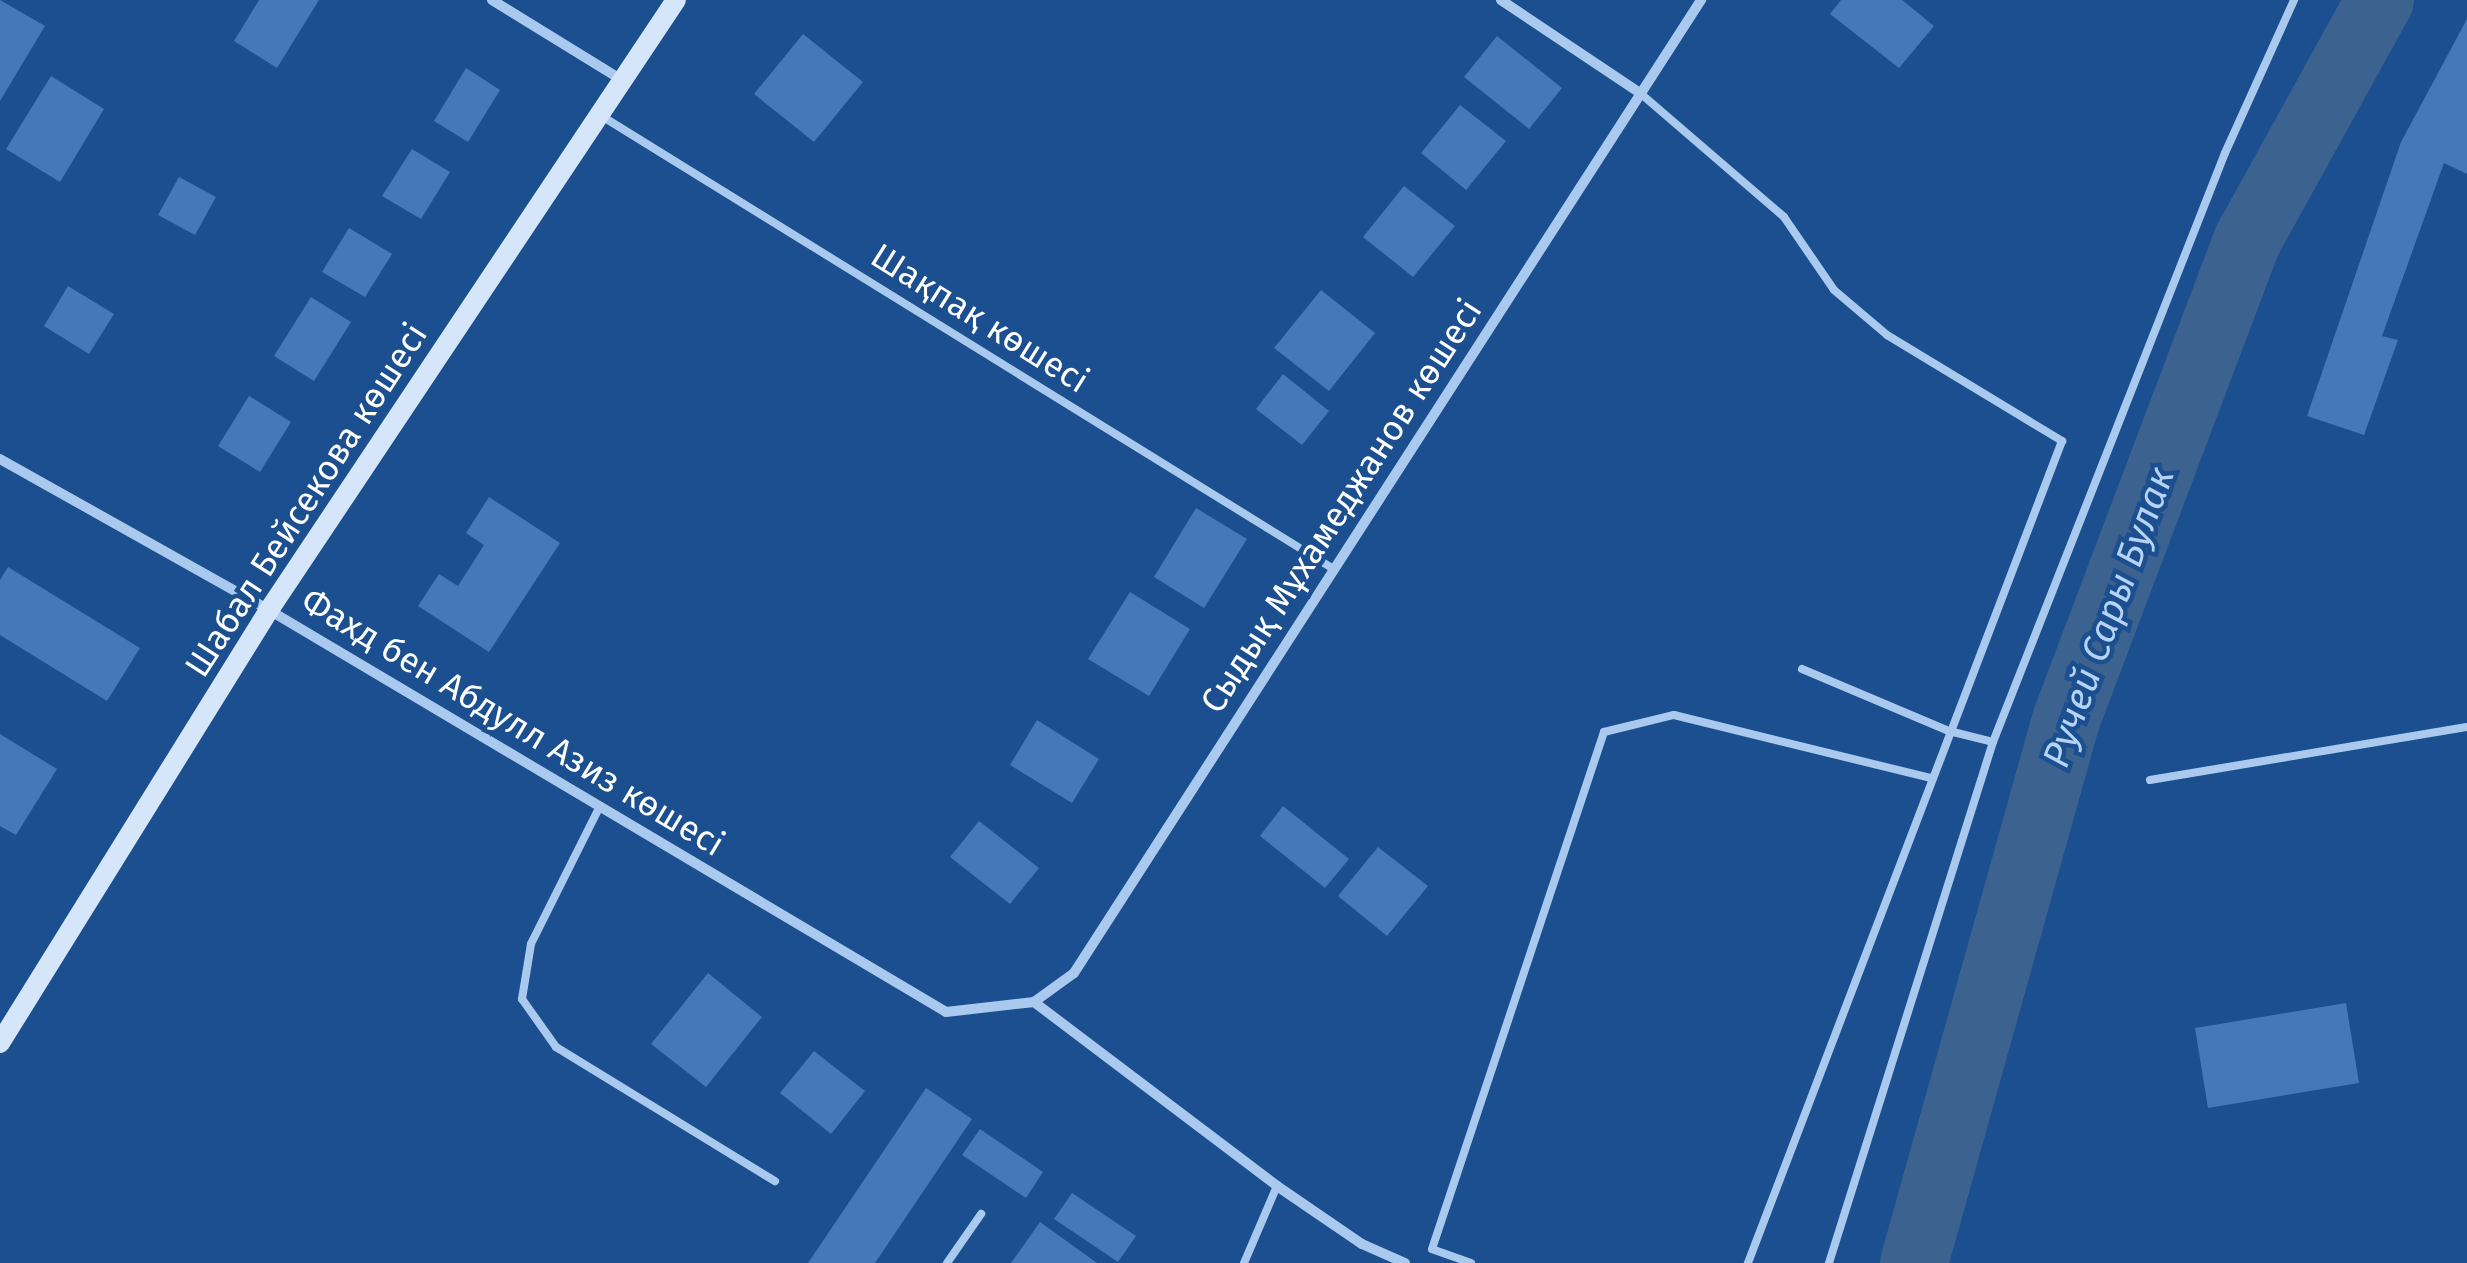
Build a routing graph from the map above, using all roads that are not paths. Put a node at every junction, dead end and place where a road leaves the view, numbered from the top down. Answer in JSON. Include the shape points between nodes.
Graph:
{"nodes":[{"id":1,"x":492,"y":0,"type":"edge"},
{"id":2,"x":676,"y":0,"type":"edge"},
{"id":3,"x":1501,"y":0,"type":"edge"},
{"id":4,"x":1701,"y":0,"type":"edge"},
{"id":5,"x":2294,"y":0,"type":"edge"},
{"id":6,"x":622,"y":80,"type":"junction"},
{"id":7,"x":1640,"y":94,"type":"junction"},
{"id":8,"x":600,"y":115,"type":"junction"},
{"id":9,"x":0,"y":459,"type":"edge"},
{"id":10,"x":1332,"y":568,"type":"junction"},
{"id":11,"x":269,"y":610,"type":"junction"},
{"id":12,"x":1802,"y":669,"type":"dead end"},
{"id":13,"x":2467,"y":727,"type":"edge"},
{"id":14,"x":1948,"y":731,"type":"junction"},
{"id":15,"x":1993,"y":742,"type":"junction"},
{"id":16,"x":1931,"y":778,"type":"junction"},
{"id":17,"x":2150,"y":780,"type":"dead end"},
{"id":18,"x":600,"y":806,"type":"junction"},
{"id":19,"x":1034,"y":1002,"type":"junction"},
{"id":20,"x":1001,"y":1008,"type":"joint"},
{"id":21,"x":0,"y":1043,"type":"edge"},
{"id":22,"x":775,"y":1181,"type":"dead end"},
{"id":23,"x":1276,"y":1186,"type":"junction"},
{"id":24,"x":981,"y":1214,"type":"dead end"},
{"id":25,"x":947,"y":1263,"type":"edge"},
{"id":26,"x":1244,"y":1263,"type":"edge"},
{"id":27,"x":1405,"y":1263,"type":"edge"},
{"id":28,"x":1471,"y":1263,"type":"edge"},
{"id":29,"x":1748,"y":1263,"type":"edge"},
{"id":30,"x":1830,"y":1263,"type":"edge"}],
"edges":[{"from":1,"to":6,"type":"street"},
{"from":2,"to":6,"type":"main road","name":"Шабал Бейсекова көшесі"},
{"from":3,"to":7,"type":"street"},
{"from":4,"to":7,"type":"street","name":"Сыдық Мұхамеджанов көшесі"},
{"from":5,"to":15,"type":"lane","via":[[2224,152]]},
{"from":6,"to":8,"type":"main road","name":"Шабал Бейсекова көшесі"},
{"from":7,"to":10,"type":"street","name":"Сыдық Мұхамеджанов көшесі"},
{"from":7,"to":14,"type":"lane","via":[[1784,217],[1834,290],[1887,335],[2062,441]]},
{"from":8,"to":10,"type":"lane","name":"Шақпақ көшесі"},
{"from":8,"to":11,"type":"main road","name":"Шабал Бейсекова көшесі"},
{"from":9,"to":11,"type":"street","name":"Фахд бен Абдулл Азиз көшесі"},
{"from":10,"to":19,"type":"street","name":"Сыдық Мұхамеджанов көшесі","via":[[1074,973]]},
{"from":11,"to":18,"type":"street","name":"Фахд бен Абдулл Азиз көшесі"},
{"from":11,"to":21,"type":"main road","name":"Шабал Бейсекова көшесі"},
{"from":12,"to":14,"type":"lane"},
{"from":13,"to":17,"type":"lane"},
{"from":14,"to":15,"type":"lane"},
{"from":14,"to":16,"type":"lane"},
{"from":15,"to":30,"type":"lane"},
{"from":16,"to":28,"type":"lane","via":[[1674,715],[1604,732],[1432,1249]]},
{"from":16,"to":29,"type":"lane"},
{"from":18,"to":20,"type":"street","name":"Фахд бен Абдулл Азиз көшесі","via":[[946,1012]]},
{"from":18,"to":22,"type":"lane","via":[[531,944],[522,999],[556,1048]]},
{"from":19,"to":20,"type":"street","name":"Сыдық Мұхамеджанов көшесі"},
{"from":19,"to":23,"type":"street"},
{"from":23,"to":26,"type":"lane"},
{"from":23,"to":27,"type":"street","via":[[1362,1244]]},
{"from":24,"to":25,"type":"lane"}]}
